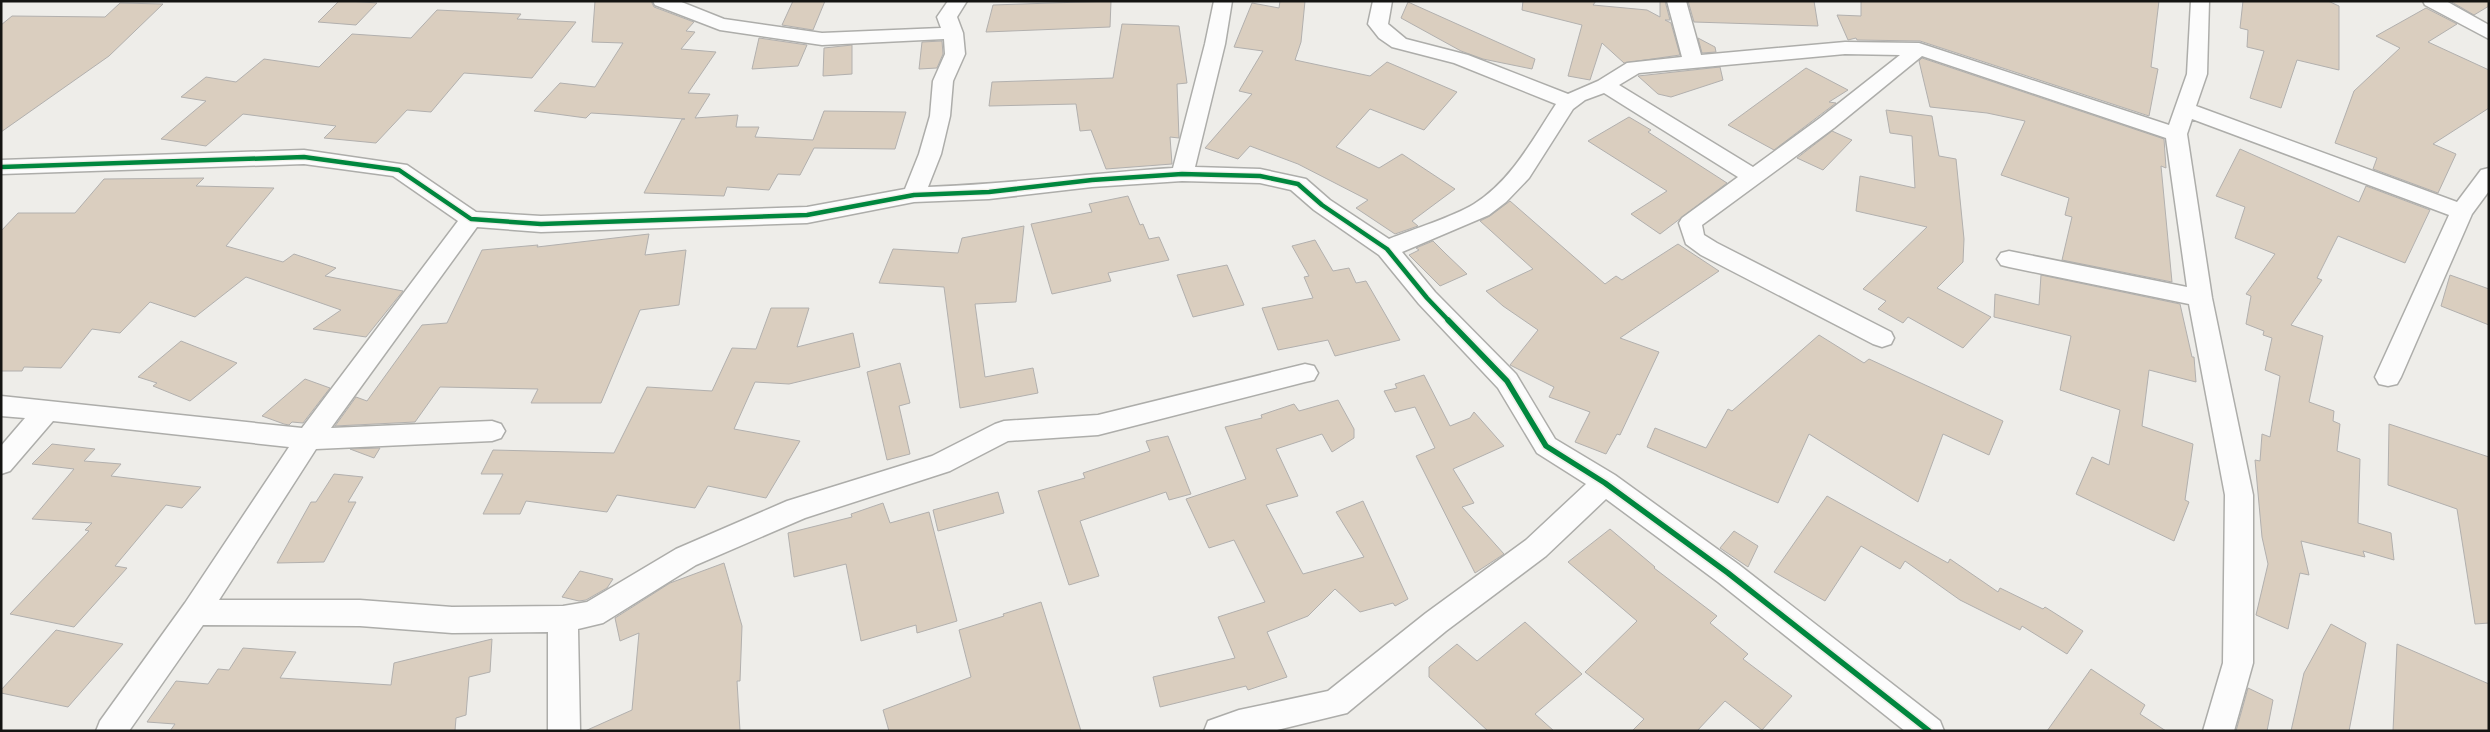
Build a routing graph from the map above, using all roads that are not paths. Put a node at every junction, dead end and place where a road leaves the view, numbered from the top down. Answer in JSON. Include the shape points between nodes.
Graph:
{"nodes":[{"id":1,"x":662,"y":1,"type":"edge"},
{"id":2,"x":958,"y":1,"type":"edge"},
{"id":3,"x":1223,"y":1,"type":"edge"},
{"id":4,"x":1383,"y":1,"type":"edge"},
{"id":5,"x":1676,"y":1,"type":"edge"},
{"id":6,"x":2200,"y":1,"type":"edge"},
{"id":7,"x":2432,"y":1,"type":"edge"},
{"id":8,"x":954,"y":33,"type":"junction"},
{"id":9,"x":2489,"y":34,"type":"edge"},
{"id":10,"x":1919,"y":49,"type":"junction"},
{"id":11,"x":1693,"y":62,"type":"junction"},
{"id":12,"x":1605,"y":85,"type":"junction"},
{"id":13,"x":1568,"y":101,"type":"junction"},
{"id":14,"x":2185,"y":109,"type":"junction"},
{"id":15,"x":2176,"y":134,"type":"junction"},
{"id":16,"x":1,"y":167,"type":"edge"},
{"id":17,"x":1182,"y":174,"type":"junction"},
{"id":18,"x":1752,"y":176,"type":"junction"},
{"id":19,"x":2487,"y":177,"type":"edge"},
{"id":20,"x":914,"y":195,"type":"junction"},
{"id":21,"x":2462,"y":212,"type":"junction"},
{"id":22,"x":471,"y":219,"type":"junction"},
{"id":23,"x":1387,"y":249,"type":"junction"},
{"id":24,"x":2009,"y":259,"type":"dead end"},
{"id":25,"x":2200,"y":298,"type":"junction"},
{"id":26,"x":1882,"y":338,"type":"dead end"},
{"id":27,"x":1305,"y":372,"type":"dead end"},
{"id":28,"x":2388,"y":377,"type":"dead end"},
{"id":29,"x":1,"y":406,"type":"edge"},
{"id":30,"x":48,"y":410,"type":"junction"},
{"id":31,"x":492,"y":430,"type":"dead end"},
{"id":32,"x":308,"y":439,"type":"junction"},
{"id":33,"x":1,"y":464,"type":"edge"},
{"id":34,"x":1605,"y":483,"type":"junction"},
{"id":35,"x":196,"y":612,"type":"junction"},
{"id":36,"x":563,"y":619,"type":"junction"},
{"id":37,"x":111,"y":731,"type":"edge"},
{"id":38,"x":564,"y":731,"type":"edge"},
{"id":39,"x":1219,"y":731,"type":"edge"},
{"id":40,"x":1929,"y":731,"type":"edge"},
{"id":41,"x":2218,"y":731,"type":"edge"}],
"edges":[{"from":1,"to":8,"type":"street","via":[[720,24],[822,39]]},
{"from":2,"to":8,"type":"street","via":[[947,17]]},
{"from":3,"to":17,"type":"street"},
{"from":4,"to":13,"type":"street","via":[[1378,24],[1399,43],[1461,59]]},
{"from":5,"to":11,"type":"street"},
{"from":6,"to":14,"type":"street","via":[[2197,74]]},
{"from":7,"to":9,"type":"street"},
{"from":8,"to":20,"type":"street","via":[[955,54],[943,81],[940,116]]},
{"from":10,"to":11,"type":"street","via":[[1845,48]]},
{"from":10,"to":15,"type":"street"},
{"from":10,"to":18,"type":"street","via":[[1827,123]]},
{"from":11,"to":12,"type":"street","via":[[1634,67]]},
{"from":12,"to":13,"type":"street","via":[[1578,96],[1570,104]]},
{"from":12,"to":18,"type":"street"},
{"from":13,"to":23,"type":"street","via":[[1521,173],[1498,197],[1481,210]]},
{"from":14,"to":15,"type":"street"},
{"from":14,"to":21,"type":"street"},
{"from":15,"to":25,"type":"street"},
{"from":16,"to":22,"type":"street","via":[[304,157],[399,170]]},
{"from":17,"to":20,"type":"street","via":[[989,192]]},
{"from":17,"to":23,"type":"street","via":[[1260,176],[1298,184],[1322,205]]},
{"from":18,"to":26,"type":"street","via":[[1690,223],[1694,239],[1764,279]]},
{"from":19,"to":21,"type":"street"},
{"from":20,"to":22,"type":"street","via":[[807,215],[541,224]]},
{"from":21,"to":28,"type":"street"},
{"from":22,"to":32,"type":"street"},
{"from":23,"to":34,"type":"street","via":[[1427,298],[1507,381],[1546,446]]},
{"from":24,"to":25,"type":"street"},
{"from":25,"to":41,"type":"street","via":[[2239,495],[2238,663]]},
{"from":27,"to":36,"type":"street","via":[[1098,425],[1004,431],[940,464],[798,508],[686,557],[593,614]]},
{"from":29,"to":30,"type":"street"},
{"from":30,"to":32,"type":"street"},
{"from":30,"to":33,"type":"street"},
{"from":31,"to":32,"type":"street"},
{"from":32,"to":35,"type":"street"},
{"from":34,"to":39,"type":"street","via":[[1536,548],[1436,622],[1336,703]]},
{"from":34,"to":40,"type":"street"},
{"from":35,"to":36,"type":"street","via":[[360,613],[452,620]]},
{"from":35,"to":37,"type":"street"},
{"from":36,"to":38,"type":"street"}]}
